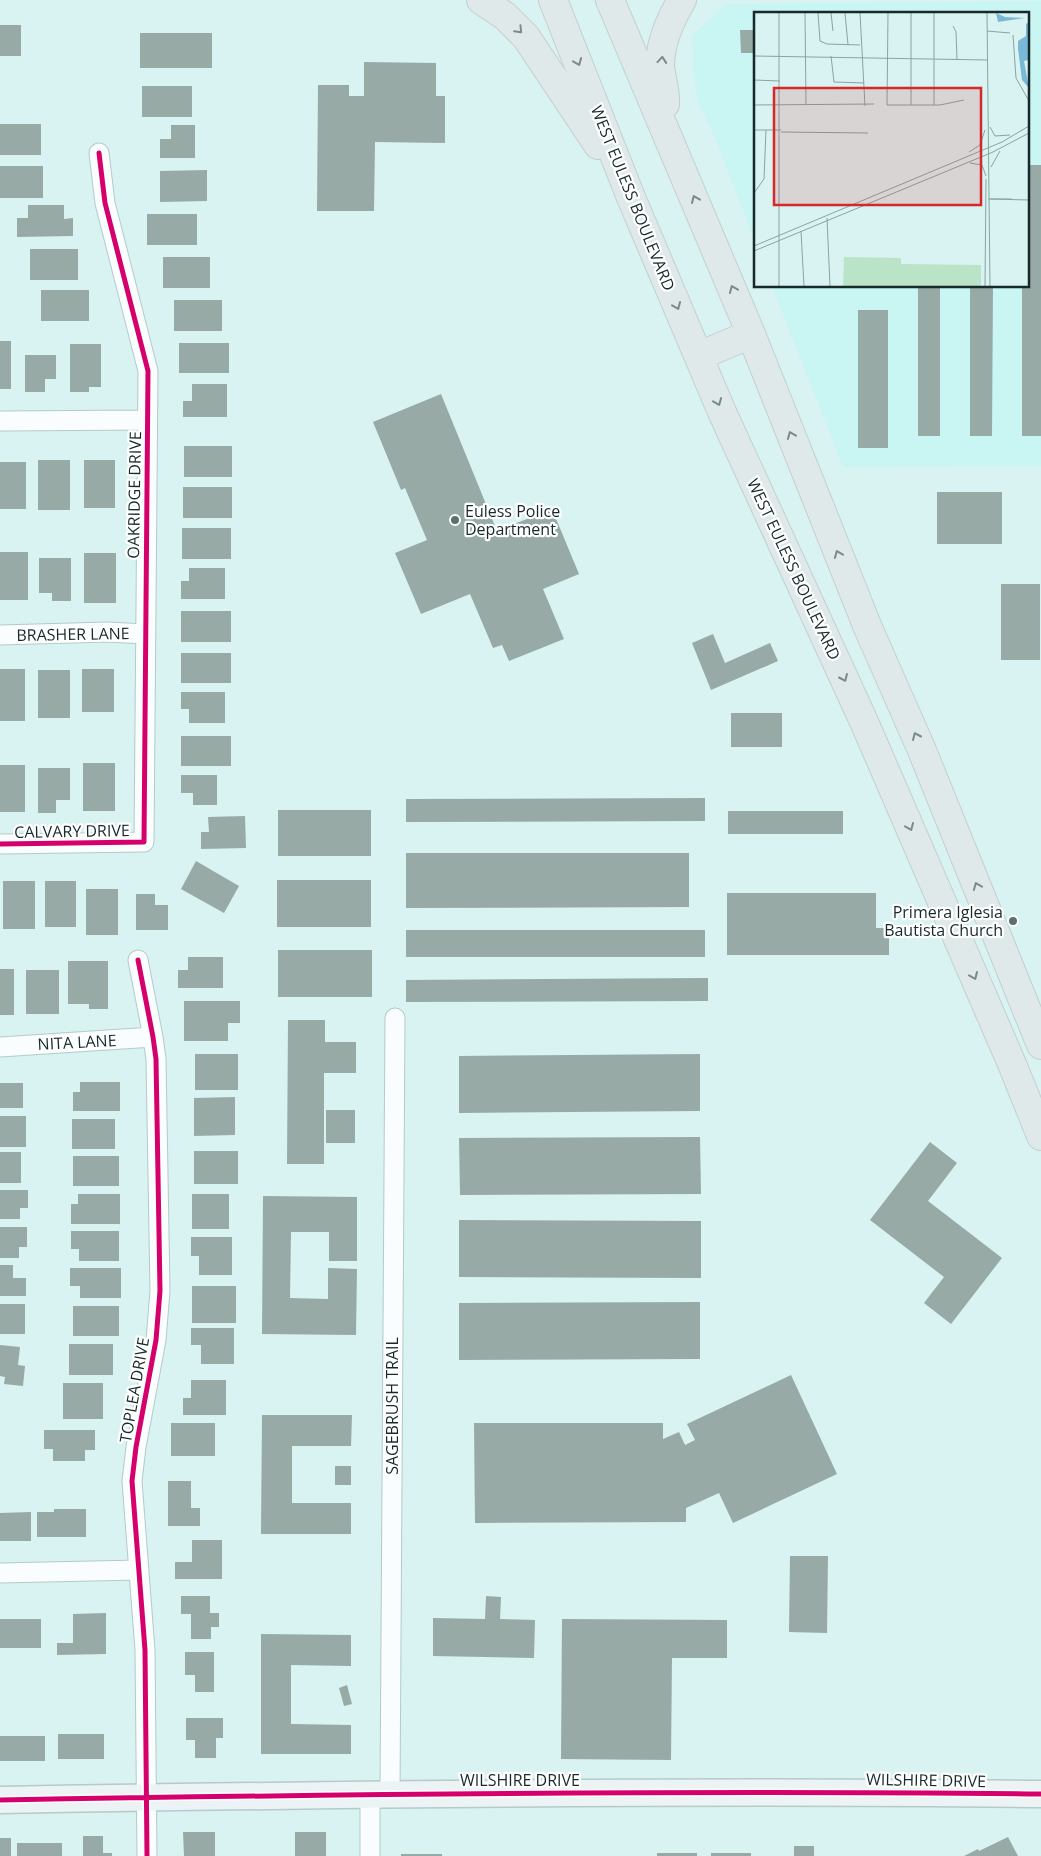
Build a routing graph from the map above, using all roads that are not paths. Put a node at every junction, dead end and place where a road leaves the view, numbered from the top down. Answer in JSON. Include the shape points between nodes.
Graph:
{"nodes":[{"id":1,"x":480,"y":0,"type":"edge"},
{"id":2,"x":553,"y":0,"type":"edge"},
{"id":3,"x":610,"y":0,"type":"edge"},
{"id":4,"x":682,"y":0,"type":"edge"},
{"id":5,"x":664,"y":126,"type":"junction"},
{"id":6,"x":99,"y":153,"type":"dead end"},
{"id":7,"x":630,"y":195,"type":"junction"},
{"id":8,"x":751,"y":334,"type":"junction"},
{"id":9,"x":699,"y":356,"type":"junction"},
{"id":10,"x":147,"y":420,"type":"junction"},
{"id":11,"x":0,"y":421,"type":"edge"},
{"id":12,"x":795,"y":570,"type":"junction"},
{"id":13,"x":852,"y":590,"type":"junction"},
{"id":14,"x":145,"y":634,"type":"junction"},
{"id":15,"x":0,"y":635,"type":"edge"},
{"id":16,"x":144,"y":842,"type":"joint"},
{"id":17,"x":0,"y":844,"type":"edge"},
{"id":18,"x":138,"y":960,"type":"dead end"},
{"id":19,"x":395,"y":1018,"type":"dead end"},
{"id":20,"x":153,"y":1038,"type":"junction"},
{"id":21,"x":1041,"y":1045,"type":"edge"},
{"id":22,"x":0,"y":1047,"type":"edge"},
{"id":23,"x":1041,"y":1136,"type":"edge"},
{"id":24,"x":139,"y":1570,"type":"junction"},
{"id":25,"x":0,"y":1572,"type":"edge"},
{"id":26,"x":380,"y":1794,"type":"junction"},
{"id":27,"x":1041,"y":1794,"type":"edge"},
{"id":28,"x":146,"y":1797,"type":"junction"},
{"id":29,"x":0,"y":1800,"type":"edge"},
{"id":30,"x":147,"y":1856,"type":"edge"},
{"id":31,"x":370,"y":1856,"type":"edge"}],
"edges":[{"from":1,"to":7,"type":"main road","one_way":true,"via":[[505,16],[526,37]]},
{"from":2,"to":7,"type":"main road","name":"WEST EULESS BOULEVARD","one_way":true},
{"from":3,"to":5,"type":"main road"},
{"from":5,"to":4,"type":"main road","one_way":true,"via":[[666,101],[660,66],[664,37]]},
{"from":8,"to":5,"type":"main road","one_way":true},
{"from":6,"to":10,"type":"street","name":"OAKRIDGE DRIVE","via":[[105,203],[148,371]]},
{"from":7,"to":9,"type":"main road","name":"WEST EULESS BOULEVARD","one_way":true},
{"from":8,"to":9,"type":"main road"},
{"from":13,"to":8,"type":"main road","one_way":true},
{"from":9,"to":12,"type":"main road","name":"WEST EULESS BOULEVARD","one_way":true},
{"from":10,"to":11,"type":"street"},
{"from":10,"to":14,"type":"street","name":"OAKRIDGE DRIVE"},
{"from":12,"to":13,"type":"main road","via":[[828,596]]},
{"from":12,"to":23,"type":"main road","name":"WEST EULESS BOULEVARD","one_way":true,"via":[[869,732]]},
{"from":21,"to":13,"type":"main road","one_way":true,"via":[[921,748]]},
{"from":14,"to":15,"type":"street","name":"BRASHER LANE"},
{"from":14,"to":16,"type":"street","name":"OAKRIDGE DRIVE"},
{"from":16,"to":17,"type":"street","name":"CALVARY DRIVE"},
{"from":18,"to":20,"type":"street","name":"TOPLEA DRIVE"},
{"from":19,"to":26,"type":"street","name":"SAGEBRUSH TRAIL"},
{"from":20,"to":22,"type":"street","name":"NITA LANE"},
{"from":20,"to":24,"type":"street","name":"TOPLEA DRIVE","via":[[160,1291],[156,1340],[132,1481]]},
{"from":24,"to":25,"type":"street"},
{"from":24,"to":28,"type":"street","name":"TOPLEA DRIVE","via":[[145,1650]]},
{"from":26,"to":27,"type":"street","name":"WILSHIRE DRIVE","via":[[776,1791]]},
{"from":26,"to":28,"type":"street","name":"WILSHIRE DRIVE"},
{"from":26,"to":31,"type":"street","name":"SAGEBRUSH TRAIL"},
{"from":28,"to":29,"type":"street","name":"WILSHIRE DRIVE"},
{"from":28,"to":30,"type":"street","name":"TOPLEA DRIVE"}]}
